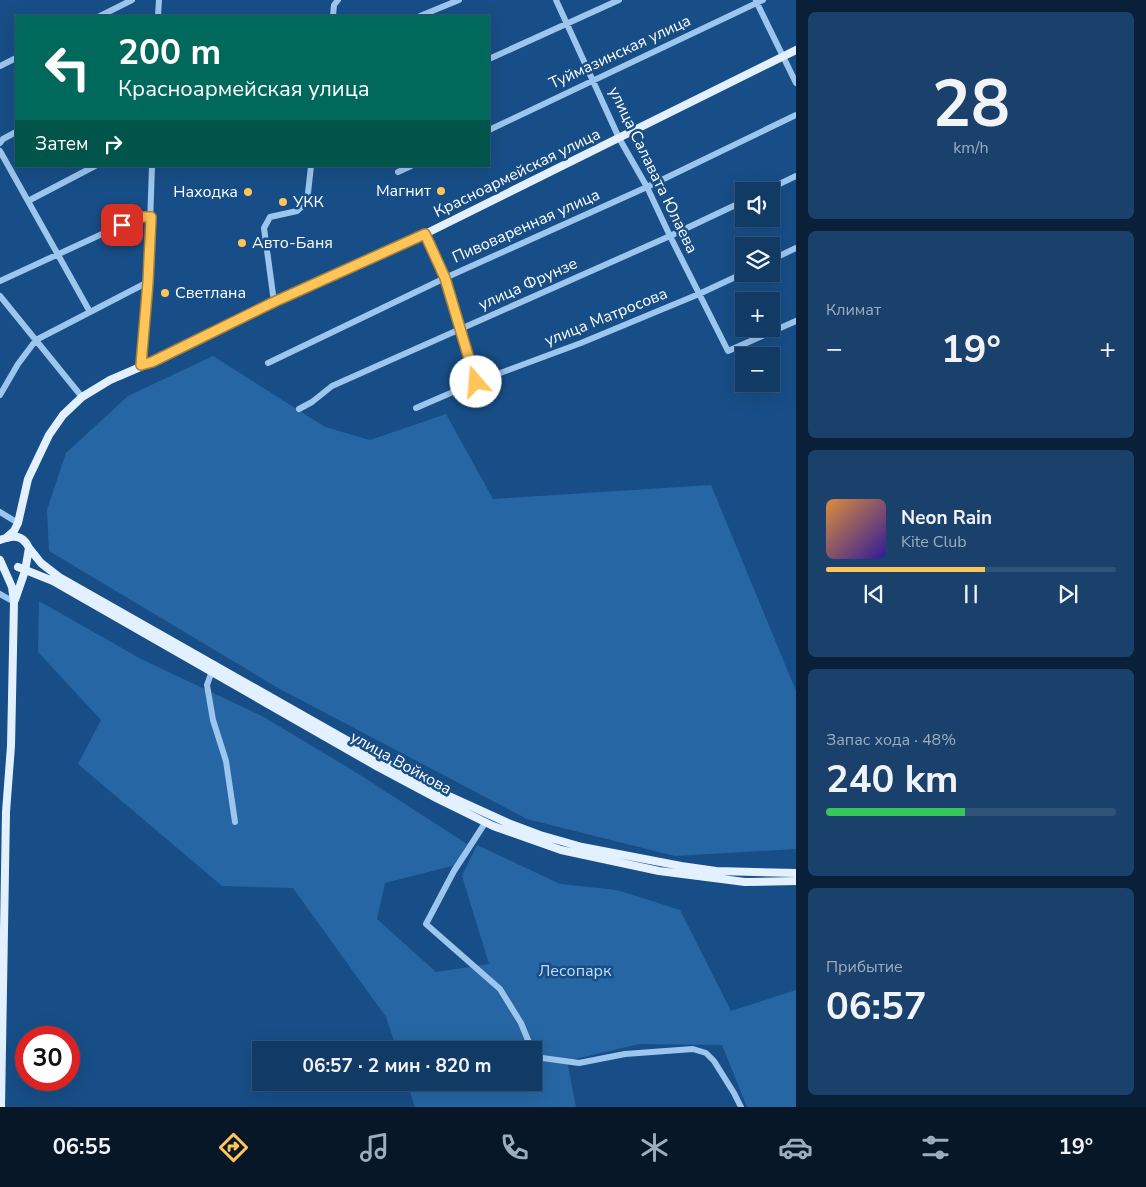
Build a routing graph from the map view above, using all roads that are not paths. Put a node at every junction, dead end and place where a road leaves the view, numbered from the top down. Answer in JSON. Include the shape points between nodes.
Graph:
{"nodes":[{"id":1,"x":132,"y":0,"type":"edge"},
{"id":2,"x":159,"y":0,"type":"edge"},
{"id":3,"x":338,"y":0,"type":"edge"},
{"id":4,"x":459,"y":0,"type":"edge"},
{"id":5,"x":556,"y":0,"type":"edge"},
{"id":6,"x":619,"y":0,"type":"edge"},
{"id":7,"x":759,"y":1,"type":"edge"},
{"id":8,"x":102,"y":15,"type":"edge"},
{"id":9,"x":158,"y":15,"type":"edge"},
{"id":10,"x":333,"y":15,"type":"edge"},
{"id":11,"x":422,"y":15,"type":"edge"},
{"id":12,"x":567,"y":25,"type":"junction"},
{"id":13,"x":796,"y":50,"type":"edge"},
{"id":14,"x":784,"y":56,"type":"junction"},
{"id":15,"x":15,"y":58,"type":"edge"},
{"id":16,"x":490,"y":60,"type":"edge"},
{"id":17,"x":0,"y":66,"type":"edge"},
{"id":18,"x":593,"y":80,"type":"junction"},
{"id":19,"x":796,"y":83,"type":"edge"},
{"id":20,"x":796,"y":115,"type":"edge"},
{"id":21,"x":490,"y":130,"type":"edge"},
{"id":22,"x":15,"y":133,"type":"edge"},
{"id":23,"x":619,"y":138,"type":"junction"},
{"id":24,"x":0,"y":143,"type":"edge"},
{"id":25,"x":0,"y":151,"type":"edge"},
{"id":26,"x":93,"y":167,"type":"edge"},
{"id":27,"x":152,"y":167,"type":"edge"},
{"id":28,"x":311,"y":167,"type":"edge"},
{"id":29,"x":409,"y":167,"type":"edge"},
{"id":30,"x":398,"y":172,"type":"dead end"},
{"id":31,"x":796,"y":176,"type":"edge"},
{"id":32,"x":780,"y":184,"type":"edge"},
{"id":33,"x":648,"y":187,"type":"junction"},
{"id":34,"x":28,"y":201,"type":"junction"},
{"id":35,"x":735,"y":205,"type":"edge"},
{"id":36,"x":151,"y":217,"type":"junction"},
{"id":37,"x":425,"y":234,"type":"junction"},
{"id":38,"x":670,"y":236,"type":"junction"},
{"id":39,"x":796,"y":248,"type":"edge"},
{"id":40,"x":58,"y":255,"type":"junction"},
{"id":41,"x":780,"y":256,"type":"edge"},
{"id":42,"x":735,"y":277,"type":"edge"},
{"id":43,"x":445,"y":278,"type":"junction"},
{"id":44,"x":0,"y":280,"type":"edge"},
{"id":45,"x":148,"y":282,"type":"junction"},
{"id":46,"x":699,"y":294,"type":"junction"},
{"id":47,"x":0,"y":296,"type":"edge"},
{"id":48,"x":274,"y":302,"type":"junction"},
{"id":49,"x":90,"y":312,"type":"junction"},
{"id":50,"x":796,"y":321,"type":"edge"},
{"id":51,"x":459,"y":329,"type":"junction"},
{"id":52,"x":36,"y":340,"type":"junction"},
{"id":53,"x":268,"y":363,"type":"dead end"},
{"id":54,"x":141,"y":365,"type":"junction"},
{"id":55,"x":476,"y":382,"type":"junction"},
{"id":56,"x":0,"y":395,"type":"edge"},
{"id":57,"x":82,"y":397,"type":"junction"},
{"id":58,"x":416,"y":408,"type":"dead end"},
{"id":59,"x":299,"y":409,"type":"dead end"},
{"id":60,"x":0,"y":512,"type":"edge"},
{"id":61,"x":18,"y":523,"type":"junction"},
{"id":62,"x":3,"y":539,"type":"edge"},
{"id":63,"x":0,"y":545,"type":"edge"},
{"id":64,"x":27,"y":546,"type":"junction"},
{"id":65,"x":0,"y":560,"type":"edge"},
{"id":66,"x":21,"y":569,"type":"junction"},
{"id":67,"x":0,"y":594,"type":"edge"},
{"id":68,"x":14,"y":602,"type":"junction"},
{"id":69,"x":212,"y":671,"type":"junction"},
{"id":70,"x":3,"y":814,"type":"edge"},
{"id":71,"x":235,"y":822,"type":"dead end"},
{"id":72,"x":485,"y":823,"type":"junction"},
{"id":73,"x":796,"y":873,"type":"edge"},
{"id":74,"x":796,"y":881,"type":"edge"},
{"id":75,"x":2,"y":914,"type":"edge"},
{"id":76,"x":528,"y":1041,"type":"edge"},
{"id":77,"x":542,"y":1058,"type":"edge"},
{"id":78,"x":1,"y":1107,"type":"edge"},
{"id":79,"x":741,"y":1107,"type":"edge"}],
"edges":[{"from":1,"to":8,"type":"street"},
{"from":2,"to":9,"type":"street"},
{"from":3,"to":10,"type":"street"},
{"from":4,"to":11,"type":"street"},
{"from":5,"to":12,"type":"street","name":"улица Салавата Юлаева"},
{"from":6,"to":12,"type":"street"},
{"from":7,"to":14,"type":"street"},
{"from":7,"to":18,"type":"street","name":"Туймазинская улица"},
{"from":12,"to":16,"type":"street"},
{"from":12,"to":18,"type":"street","name":"улица Салавата Юлаева"},
{"from":13,"to":14,"type":"main road","name":"Красноармейская улица"},
{"from":14,"to":19,"type":"street"},
{"from":14,"to":23,"type":"main road","name":"Красноармейская улица"},
{"from":15,"to":17,"type":"street"},
{"from":18,"to":21,"type":"street","name":"Туймазинская улица"},
{"from":18,"to":23,"type":"street","name":"улица Салавата Юлаева"},
{"from":20,"to":33,"type":"street","name":"Пивоваренная улица"},
{"from":22,"to":24,"type":"street"},
{"from":23,"to":33,"type":"street","name":"улица Салавата Юлаева"},
{"from":23,"to":37,"type":"main road","name":"Красноармейская улица"},
{"from":25,"to":34,"type":"street"},
{"from":26,"to":34,"type":"street"},
{"from":27,"to":36,"type":"street"},
{"from":28,"to":48,"type":"street","via":[[307,202],[297,211],[270,217],[264,228]]},
{"from":29,"to":30,"type":"street"},
{"from":31,"to":32,"type":"street"},
{"from":33,"to":38,"type":"street","name":"улица Салавата Юлаева"},
{"from":33,"to":43,"type":"street","name":"Пивоваренная улица"},
{"from":34,"to":40,"type":"street"},
{"from":35,"to":38,"type":"street","name":"улица Фрунзе"},
{"from":36,"to":40,"type":"street","via":[[139,217]]},
{"from":36,"to":45,"type":"street"},
{"from":37,"to":43,"type":"street"},
{"from":37,"to":48,"type":"main road","name":"Красноармейская улица"},
{"from":38,"to":46,"type":"street","name":"улица Салавата Юлаева"},
{"from":38,"to":51,"type":"street","name":"улица Фрунзе"},
{"from":39,"to":41,"type":"street"},
{"from":40,"to":44,"type":"street"},
{"from":40,"to":49,"type":"street"},
{"from":42,"to":46,"type":"street","name":"улица Матросова"},
{"from":43,"to":51,"type":"street"},
{"from":43,"to":53,"type":"street","name":"Пивоваренная улица"},
{"from":45,"to":49,"type":"street"},
{"from":45,"to":54,"type":"street"},
{"from":46,"to":50,"type":"street","name":"улица Салавата Юлаева","via":[[728,351]]},
{"from":46,"to":55,"type":"street","name":"улица Матросова"},
{"from":47,"to":52,"type":"street"},
{"from":48,"to":54,"type":"main road","name":"Красноармейская улица"},
{"from":49,"to":52,"type":"street"},
{"from":51,"to":55,"type":"street"},
{"from":51,"to":59,"type":"street","name":"улица Фрунзе","via":[[332,386]]},
{"from":52,"to":56,"type":"street"},
{"from":52,"to":57,"type":"street"},
{"from":54,"to":57,"type":"main road","name":"Красноармейская улица"},
{"from":55,"to":58,"type":"street","name":"улица Матросова"},
{"from":57,"to":61,"type":"main road","name":"Красноармейская улица","via":[[63,415],[49,435],[28,479]]},
{"from":60,"to":61,"type":"street"},
{"from":61,"to":62,"type":"main road","via":[[14,531]]},
{"from":61,"to":64,"type":"main road","name":"улица Войкова"},
{"from":62,"to":63,"type":"main road"},
{"from":62,"to":64,"type":"main road","via":[[17,537]]},
{"from":64,"to":66,"type":"main road","via":[[29,555]]},
{"from":64,"to":73,"type":"main road","name":"улица Войкова","via":[[59,577],[431,788],[488,815],[582,847],[681,866],[716,871]]},
{"from":65,"to":66,"type":"main road","name":"улица Войкова"},
{"from":65,"to":68,"type":"main road","via":[[12,587]]},
{"from":66,"to":68,"type":"main road"},
{"from":66,"to":69,"type":"main road","name":"улица Войкова","via":[[53,581]]},
{"from":67,"to":68,"type":"street"},
{"from":68,"to":70,"type":"main road","via":[[10,746]]},
{"from":69,"to":71,"type":"street","via":[[207,685],[213,720],[226,761]]},
{"from":69,"to":72,"type":"main road","name":"улица Войкова","via":[[378,767]]},
{"from":70,"to":75,"type":"main road"},
{"from":72,"to":74,"type":"main road","name":"улица Войкова","via":[[561,850],[659,871],[745,882]]},
{"from":72,"to":76,"type":"street","via":[[454,871],[426,924],[500,989]]},
{"from":75,"to":78,"type":"main road"},
{"from":77,"to":79,"type":"street","via":[[579,1063],[625,1054],[693,1050],[706,1053]]}]}
